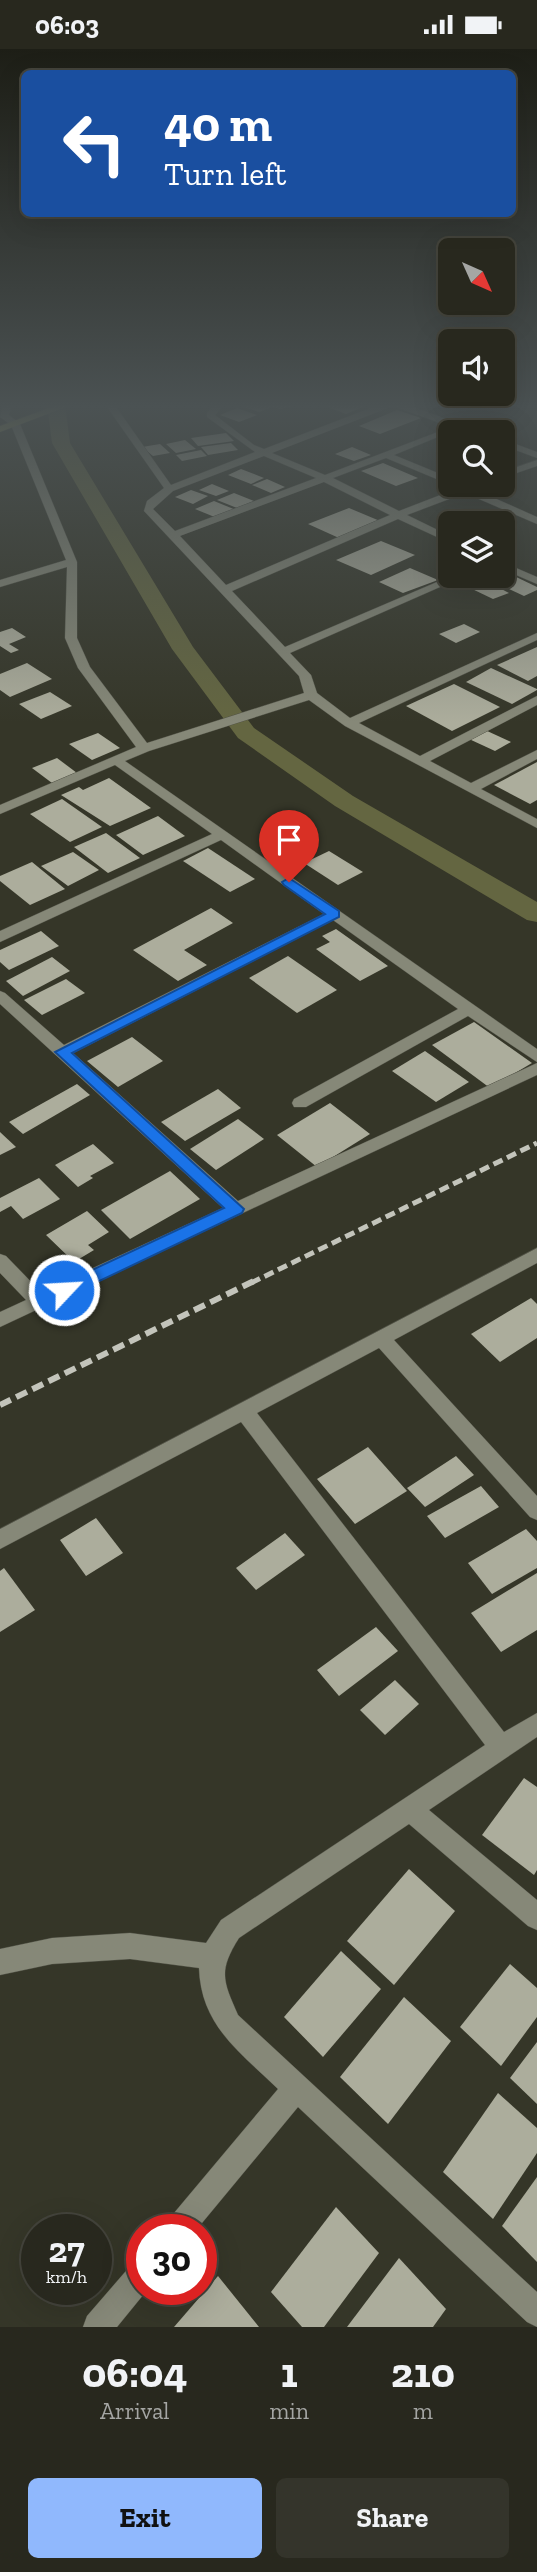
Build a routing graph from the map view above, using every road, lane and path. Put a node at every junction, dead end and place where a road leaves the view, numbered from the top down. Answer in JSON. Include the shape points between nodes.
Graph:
{"nodes":[{"id":1,"x":51,"y":510,"type":"edge"},
{"id":2,"x":149,"y":510,"type":"edge"},
{"id":3,"x":239,"y":510,"type":"edge"},
{"id":4,"x":389,"y":510,"type":"edge"},
{"id":5,"x":408,"y":510,"type":"edge"},
{"id":6,"x":513,"y":510,"type":"edge"},
{"id":7,"x":398,"y":515,"type":"junction"},
{"id":8,"x":537,"y":521,"type":"edge"},
{"id":9,"x":438,"y":534,"type":"edge"},
{"id":10,"x":171,"y":536,"type":"junction"},
{"id":11,"x":72,"y":562,"type":"junction"},
{"id":12,"x":515,"y":571,"type":"edge"},
{"id":13,"x":537,"y":581,"type":"edge"},
{"id":14,"x":0,"y":584,"type":"edge"},
{"id":15,"x":438,"y":585,"type":"edge"},
{"id":16,"x":224,"y":590,"type":"junction"},
{"id":17,"x":537,"y":636,"type":"edge"},
{"id":18,"x":282,"y":652,"type":"junction"},
{"id":19,"x":312,"y":695,"type":"junction"},
{"id":20,"x":537,"y":700,"type":"edge"},
{"id":21,"x":349,"y":723,"type":"junction"},
{"id":22,"x":144,"y":748,"type":"junction"},
{"id":23,"x":537,"y":754,"type":"edge"},
{"id":24,"x":117,"y":761,"type":"junction"},
{"id":25,"x":419,"y":762,"type":"junction"},
{"id":26,"x":470,"y":789,"type":"junction"},
{"id":27,"x":1,"y":809,"type":"edge"},
{"id":28,"x":536,"y":822,"type":"edge"},
{"id":29,"x":221,"y":835,"type":"junction"},
{"id":30,"x":334,"y":914,"type":"junction"},
{"id":31,"x":0,"y":936,"type":"edge"},
{"id":32,"x":0,"y":996,"type":"edge"},
{"id":33,"x":469,"y":1009,"type":"junction"},
{"id":34,"x":62,"y":1052,"type":"junction"},
{"id":35,"x":537,"y":1057,"type":"edge"},
{"id":36,"x":537,"y":1068,"type":"edge"},
{"id":37,"x":300,"y":1103,"type":"dead end"},
{"id":38,"x":236,"y":1209,"type":"junction"},
{"id":39,"x":535,"y":1259,"type":"edge"},
{"id":40,"x":0,"y":1261,"type":"edge"},
{"id":41,"x":39,"y":1302,"type":"junction"},
{"id":42,"x":0,"y":1320,"type":"edge"},
{"id":43,"x":381,"y":1338,"type":"junction"},
{"id":44,"x":244,"y":1411,"type":"junction"},
{"id":45,"x":537,"y":1511,"type":"edge"},
{"id":46,"x":0,"y":1540,"type":"edge"},
{"id":47,"x":537,"y":1724,"type":"edge"},
{"id":48,"x":502,"y":1748,"type":"junction"},
{"id":49,"x":410,"y":1809,"type":"junction"},
{"id":50,"x":537,"y":1917,"type":"edge"},
{"id":51,"x":212,"y":1957,"type":"junction"},
{"id":52,"x":0,"y":1962,"type":"edge"},
{"id":53,"x":298,"y":2086,"type":"junction"},
{"id":54,"x":191,"y":2214,"type":"edge"},
{"id":55,"x":126,"y":2293,"type":"edge"},
{"id":56,"x":537,"y":2312,"type":"edge"},
{"id":57,"x":97,"y":2327,"type":"edge"}],
"edges":[{"from":1,"to":11,"type":"street"},
{"from":2,"to":10,"type":"street"},
{"from":3,"to":10,"type":"street"},
{"from":4,"to":7,"type":"street"},
{"from":5,"to":7,"type":"street"},
{"from":6,"to":8,"type":"street"},
{"from":7,"to":9,"type":"street"},
{"from":7,"to":16,"type":"street"},
{"from":10,"to":16,"type":"street"},
{"from":11,"to":14,"type":"street"},
{"from":11,"to":22,"type":"street","via":[[71,638],[85,668]]},
{"from":12,"to":13,"type":"street"},
{"from":15,"to":18,"type":"street"},
{"from":16,"to":18,"type":"street"},
{"from":17,"to":21,"type":"street"},
{"from":18,"to":19,"type":"street","via":[[305,675]]},
{"from":19,"to":21,"type":"street"},
{"from":19,"to":22,"type":"street"},
{"from":20,"to":25,"type":"street"},
{"from":21,"to":25,"type":"street"},
{"from":22,"to":24,"type":"street"},
{"from":23,"to":26,"type":"street"},
{"from":24,"to":27,"type":"street"},
{"from":24,"to":29,"type":"street"},
{"from":25,"to":26,"type":"street"},
{"from":26,"to":28,"type":"street"},
{"from":29,"to":30,"type":"street"},
{"from":29,"to":31,"type":"street"},
{"from":30,"to":33,"type":"street"},
{"from":30,"to":34,"type":"street"},
{"from":32,"to":34,"type":"street"},
{"from":33,"to":35,"type":"street"},
{"from":33,"to":37,"type":"street"},
{"from":34,"to":38,"type":"street"},
{"from":36,"to":38,"type":"street"},
{"from":38,"to":41,"type":"street"},
{"from":39,"to":43,"type":"street"},
{"from":40,"to":41,"type":"street"},
{"from":41,"to":42,"type":"street"},
{"from":43,"to":44,"type":"street"},
{"from":43,"to":45,"type":"street"},
{"from":44,"to":46,"type":"street"},
{"from":44,"to":48,"type":"street"},
{"from":47,"to":48,"type":"street"},
{"from":48,"to":49,"type":"street"},
{"from":49,"to":50,"type":"street"},
{"from":49,"to":51,"type":"street","via":[[230,1929]]},
{"from":51,"to":52,"type":"street","via":[[130,1946],[52,1951]]},
{"from":51,"to":53,"type":"street","via":[[213,1988],[229,2024]]},
{"from":53,"to":54,"type":"street"},
{"from":53,"to":56,"type":"street"},
{"from":55,"to":57,"type":"street"}]}
